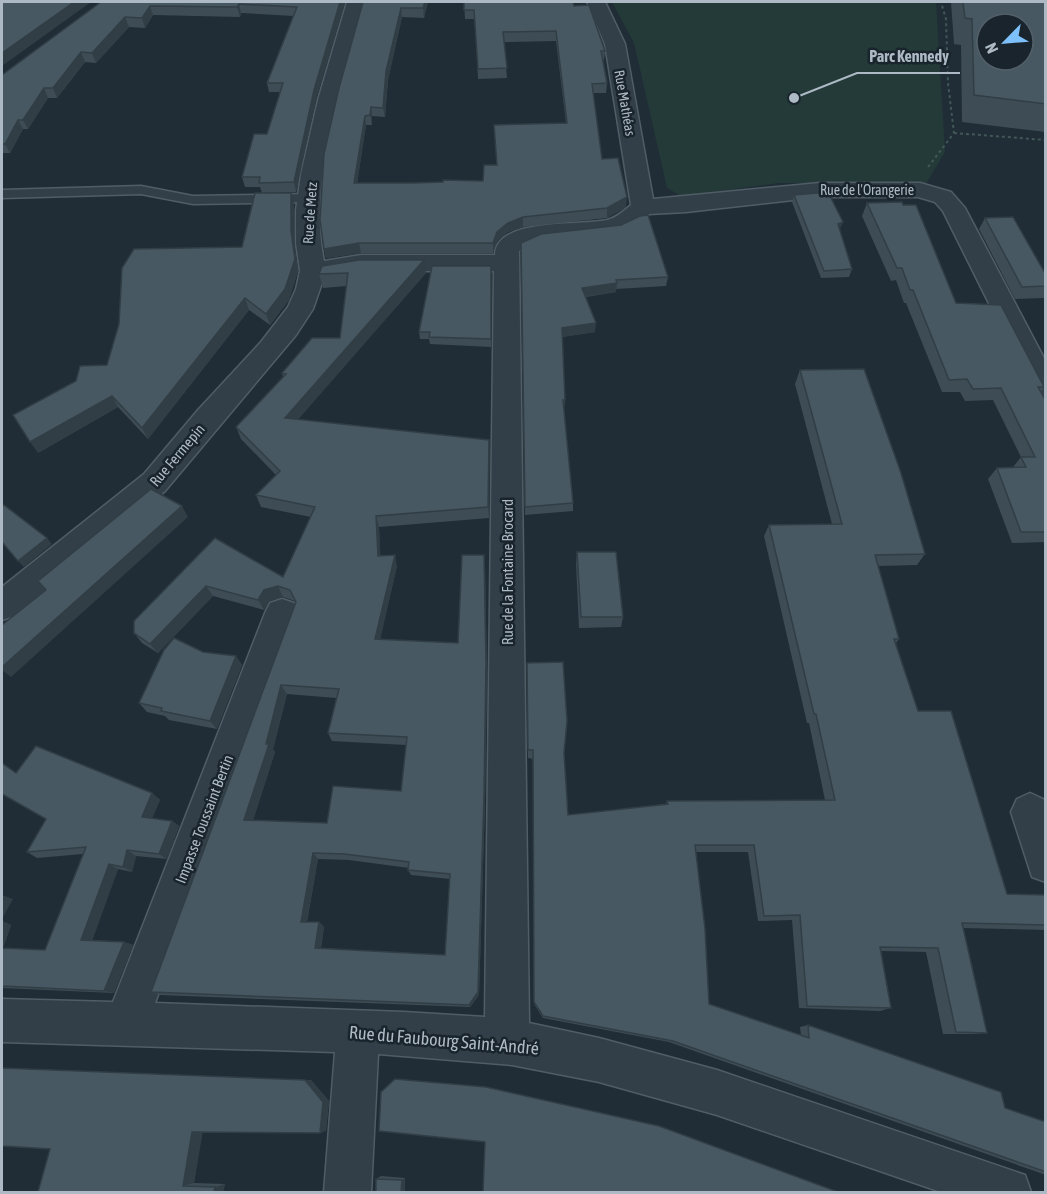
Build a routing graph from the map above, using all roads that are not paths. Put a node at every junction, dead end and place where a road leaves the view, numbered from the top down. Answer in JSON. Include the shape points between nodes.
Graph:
{"nodes":[{"id":1,"x":356,"y":2,"type":"edge"},
{"id":2,"x":596,"y":2,"type":"edge"},
{"id":3,"x":2,"y":194,"type":"edge"},
{"id":4,"x":309,"y":198,"type":"junction"},
{"id":5,"x":643,"y":207,"type":"junction"},
{"id":6,"x":507,"y":263,"type":"junction"},
{"id":7,"x":313,"y":271,"type":"junction"},
{"id":8,"x":1046,"y":390,"type":"edge"},
{"id":9,"x":2,"y":606,"type":"edge"},
{"id":10,"x":282,"y":613,"type":"dead end"},
{"id":11,"x":1030,"y":812,"type":"dead end"},
{"id":12,"x":1046,"y":863,"type":"edge"},
{"id":13,"x":2,"y":1021,"type":"edge"},
{"id":14,"x":126,"y":1024,"type":"junction"},
{"id":15,"x":358,"y":1032,"type":"junction"},
{"id":16,"x":507,"y":1042,"type":"junction"},
{"id":17,"x":346,"y":1192,"type":"edge"},
{"id":18,"x":1008,"y":1192,"type":"edge"}],
"edges":[{"from":1,"to":4,"type":"street","name":"Rue de Metz","via":[[317,147]]},
{"from":2,"to":5,"type":"street","name":"Rue Mathéas","via":[[615,44]]},
{"from":3,"to":4,"type":"lane","via":[[141,190],[193,200]]},
{"from":4,"to":7,"type":"street","name":"Rue de Metz","via":[[306,246]]},
{"from":5,"to":6,"type":"street","name":"Rue de la Fontaine Brocard","via":[[611,227],[516,240],[507,249]]},
{"from":5,"to":8,"type":"street","name":"Rue de l'Orangerie","via":[[805,191],[920,190],[943,197]]},
{"from":6,"to":7,"type":"street","via":[[361,263]]},
{"from":6,"to":16,"type":"street","name":"Rue de la Fontaine Brocard"},
{"from":7,"to":9,"type":"street","name":"Rue Fermepin","via":[[310,291],[282,333],[167,470]]},
{"from":10,"to":14,"type":"street","name":"Impasse Toussaint Bertin"},
{"from":11,"to":12,"type":"street"},
{"from":13,"to":14,"type":"street","name":"Rue du Faubourg Saint-André"},
{"from":14,"to":15,"type":"street","name":"Rue du Faubourg Saint-André"},
{"from":15,"to":16,"type":"street","name":"Rue du Faubourg Saint-André"},
{"from":15,"to":17,"type":"street"},
{"from":16,"to":18,"type":"street","name":"Rue du Faubourg Saint-André","via":[[591,1058],[712,1091]]}]}
